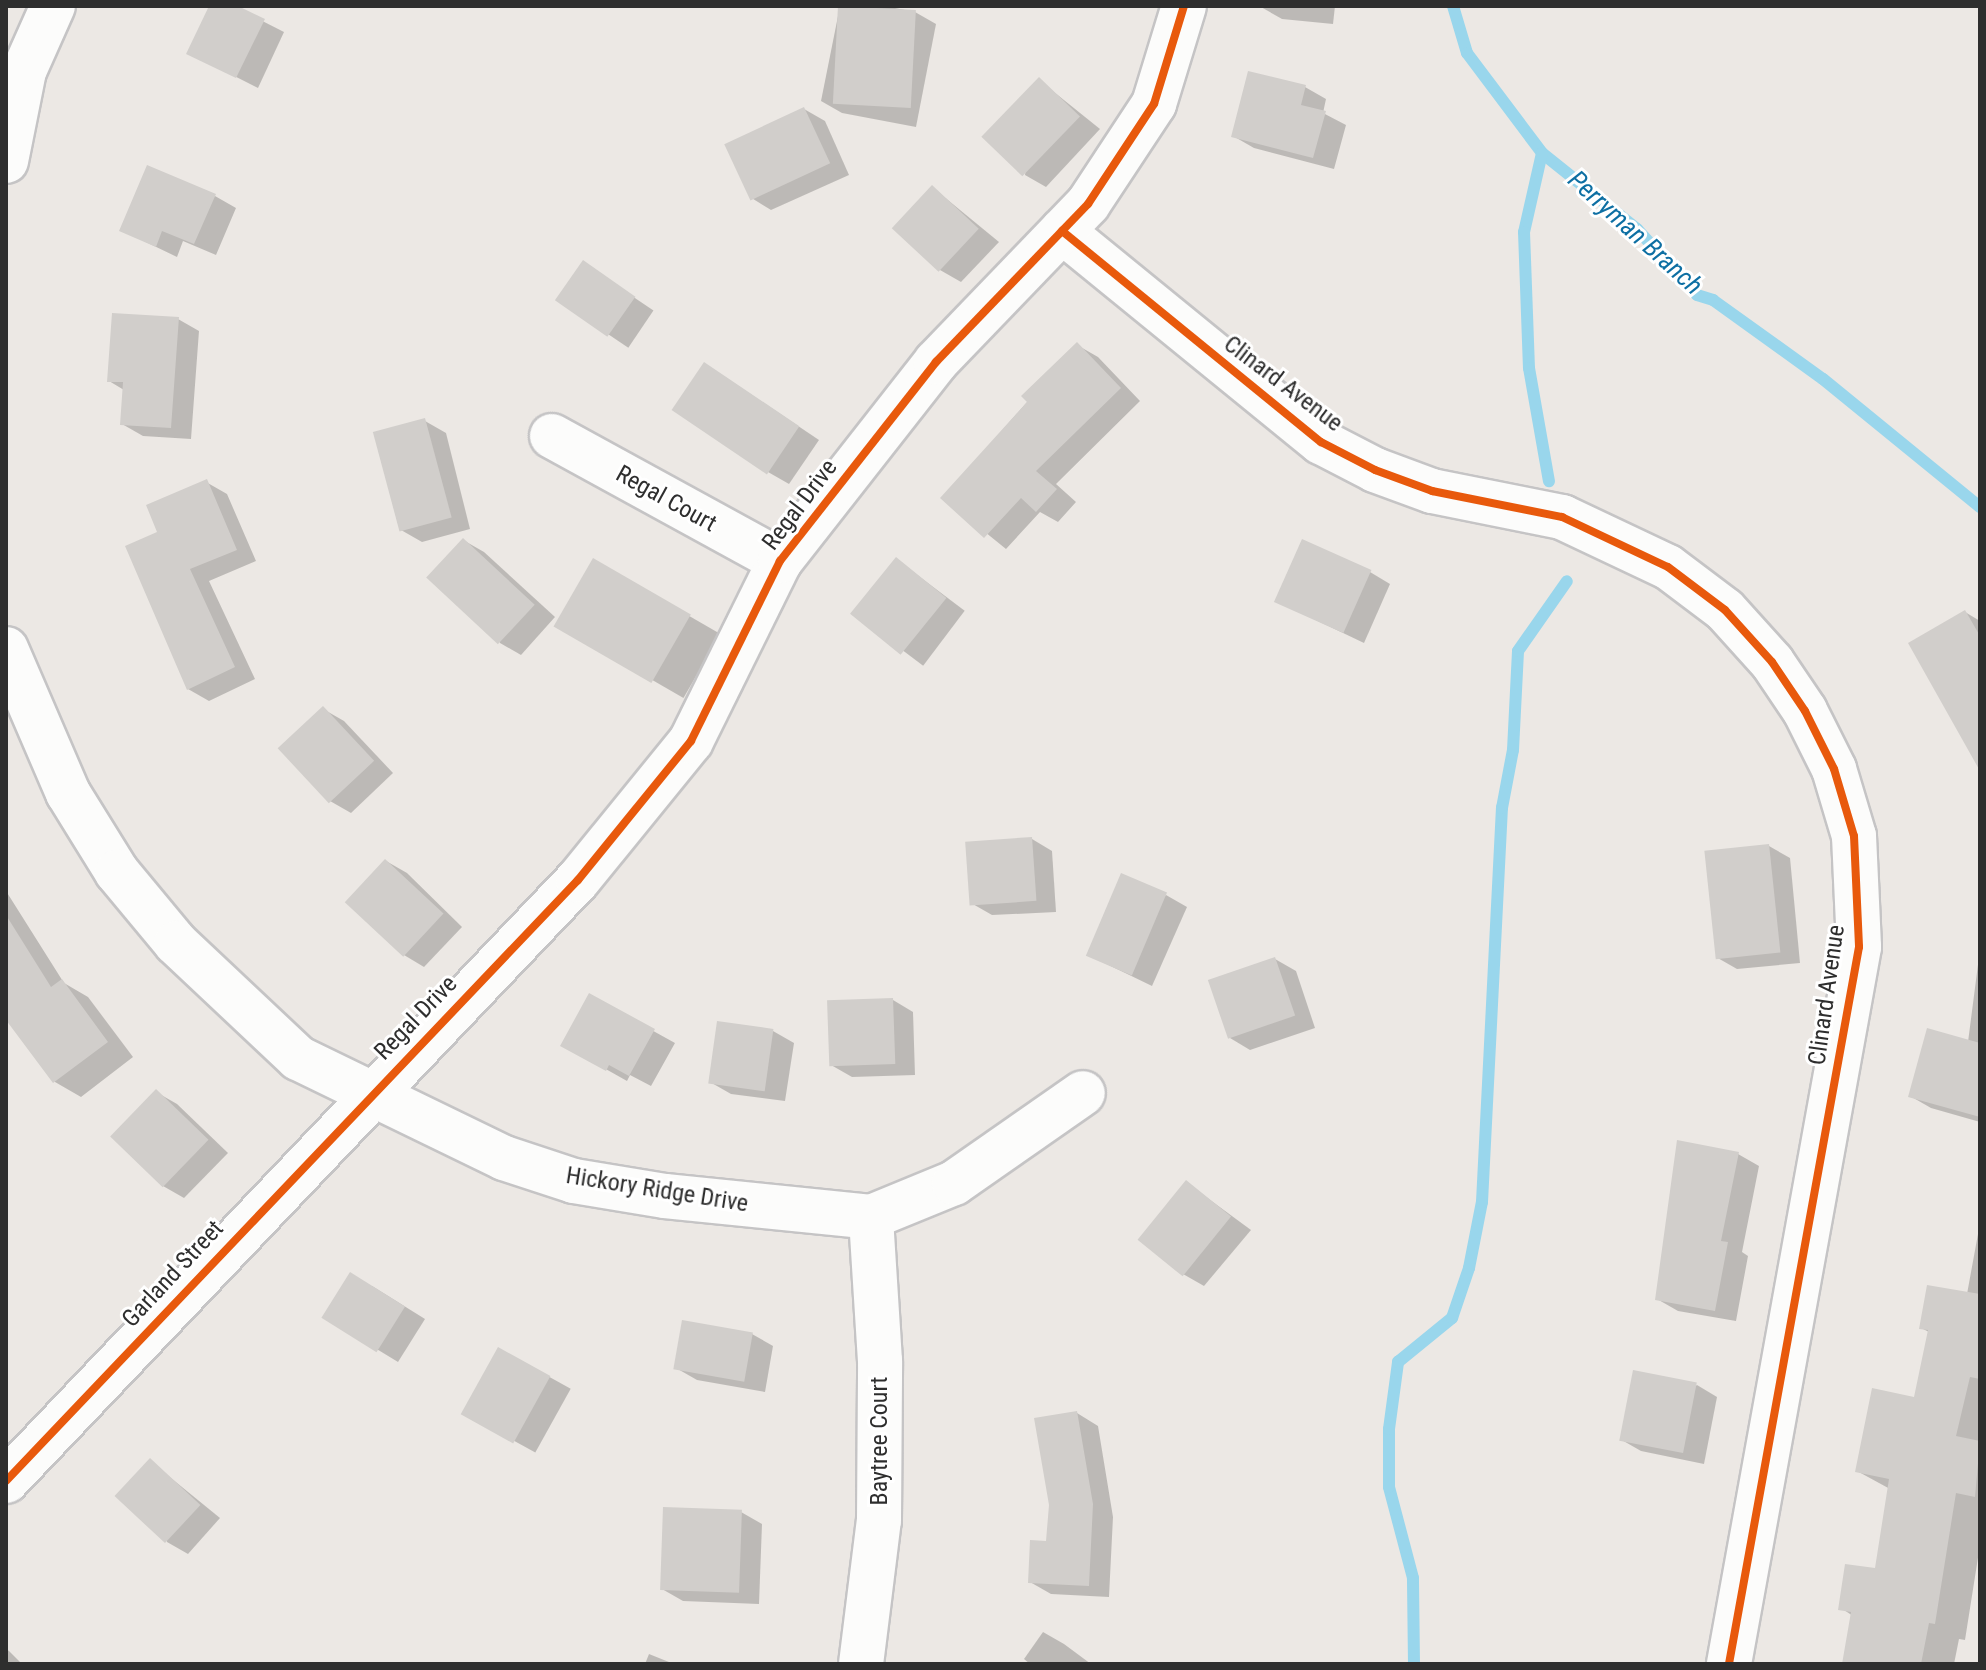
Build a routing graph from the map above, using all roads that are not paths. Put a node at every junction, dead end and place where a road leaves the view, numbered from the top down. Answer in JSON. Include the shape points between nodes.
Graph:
{"nodes":[{"id":1,"x":53,"y":6,"type":"edge"},
{"id":2,"x":1184,"y":6,"type":"edge"},
{"id":3,"x":15,"y":72,"type":"edge"},
{"id":4,"x":6,"y":161,"type":"edge"},
{"id":5,"x":1062,"y":231,"type":"junction"},
{"id":6,"x":552,"y":436,"type":"dead end"},
{"id":7,"x":780,"y":561,"type":"junction"},
{"id":8,"x":6,"y":649,"type":"edge"},
{"id":9,"x":1083,"y":1093,"type":"dead end"},
{"id":10,"x":370,"y":1094,"type":"junction"},
{"id":11,"x":871,"y":1217,"type":"junction"},
{"id":12,"x":6,"y":1481,"type":"edge"},
{"id":13,"x":861,"y":1664,"type":"edge"},
{"id":14,"x":1729,"y":1664,"type":"edge"}],
"edges":[{"from":1,"to":3,"type":"street"},
{"from":2,"to":5,"type":"street","name":"Regal Drive","via":[[1154,104],[1088,204]]},
{"from":3,"to":4,"type":"street"},
{"from":5,"to":7,"type":"street","name":"Regal Drive","via":[[936,362]]},
{"from":5,"to":14,"type":"street","name":"Clinard Avenue","via":[[1321,442],[1432,491],[1562,517],[1668,567],[1725,610],[1772,662],[1834,769],[1854,836],[1859,947]]},
{"from":6,"to":7,"type":"street","name":"Regal Court"},
{"from":7,"to":10,"type":"street","name":"Regal Drive","via":[[691,741],[578,880]]},
{"from":8,"to":10,"type":"street","name":"Hickory Ridge Drive","via":[[68,793],[127,884],[176,943],[270,1034],[298,1058]]},
{"from":9,"to":11,"type":"street","name":"Hickory Ridge Drive","via":[[954,1183]]},
{"from":10,"to":11,"type":"street","name":"Hickory Ridge Drive","via":[[504,1158],[574,1181]]},
{"from":10,"to":12,"type":"street","name":"Garland Street"},
{"from":11,"to":13,"type":"street","name":"Baytree Court","via":[[880,1361],[879,1520]]}]}
